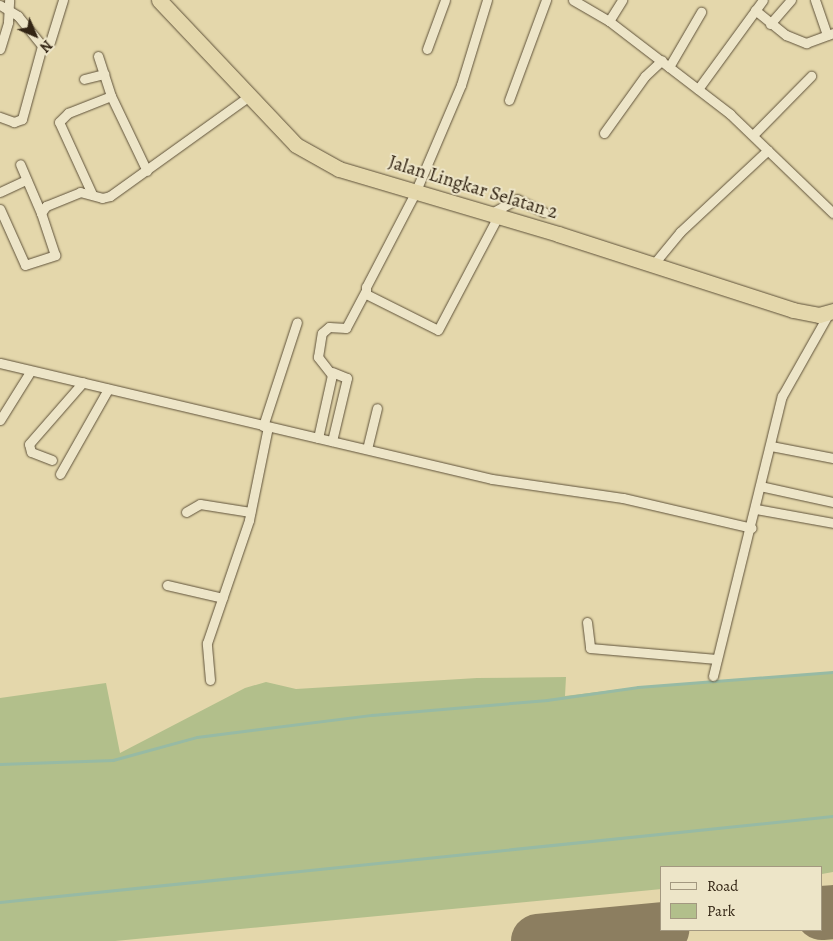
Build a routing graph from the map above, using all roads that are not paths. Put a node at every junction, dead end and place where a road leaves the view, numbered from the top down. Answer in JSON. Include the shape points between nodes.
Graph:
{"nodes":[{"id":1,"x":63,"y":0,"type":"edge"},
{"id":2,"x":159,"y":0,"type":"edge"},
{"id":3,"x":445,"y":0,"type":"edge"},
{"id":4,"x":487,"y":0,"type":"edge"},
{"id":5,"x":546,"y":0,"type":"edge"},
{"id":6,"x":573,"y":0,"type":"edge"},
{"id":7,"x":622,"y":0,"type":"edge"},
{"id":8,"x":763,"y":0,"type":"edge"},
{"id":9,"x":791,"y":0,"type":"edge"},
{"id":10,"x":815,"y":0,"type":"edge"},
{"id":11,"x":4,"y":4,"type":"edge"},
{"id":12,"x":755,"y":10,"type":"junction"},
{"id":13,"x":701,"y":12,"type":"dead end"},
{"id":14,"x":4,"y":20,"type":"edge"},
{"id":15,"x":609,"y":21,"type":"junction"},
{"id":16,"x":770,"y":24,"type":"junction"},
{"id":17,"x":830,"y":34,"type":"edge"},
{"id":18,"x":50,"y":42,"type":"dead end"},
{"id":19,"x":0,"y":49,"type":"edge"},
{"id":20,"x":428,"y":49,"type":"dead end"},
{"id":21,"x":98,"y":56,"type":"dead end"},
{"id":22,"x":666,"y":64,"type":"junction"},
{"id":23,"x":104,"y":74,"type":"junction"},
{"id":24,"x":811,"y":76,"type":"dead end"},
{"id":25,"x":84,"y":79,"type":"dead end"},
{"id":26,"x":698,"y":89,"type":"junction"},
{"id":27,"x":110,"y":96,"type":"junction"},
{"id":28,"x":248,"y":97,"type":"junction"},
{"id":29,"x":509,"y":100,"type":"dead end"},
{"id":30,"x":0,"y":117,"type":"edge"},
{"id":31,"x":604,"y":133,"type":"dead end"},
{"id":32,"x":753,"y":135,"type":"junction"},
{"id":33,"x":768,"y":150,"type":"junction"},
{"id":34,"x":20,"y":164,"type":"dead end"},
{"id":35,"x":147,"y":171,"type":"junction"},
{"id":36,"x":26,"y":180,"type":"junction"},
{"id":37,"x":0,"y":192,"type":"edge"},
{"id":38,"x":415,"y":193,"type":"junction"},
{"id":39,"x":92,"y":194,"type":"junction"},
{"id":40,"x":0,"y":209,"type":"edge"},
{"id":41,"x":544,"y":212,"type":"dead end"},
{"id":42,"x":41,"y":213,"type":"junction"},
{"id":43,"x":833,"y":213,"type":"edge"},
{"id":44,"x":492,"y":216,"type":"junction"},
{"id":45,"x":652,"y":266,"type":"junction"},
{"id":46,"x":365,"y":292,"type":"junction"},
{"id":47,"x":831,"y":312,"type":"edge"},
{"id":48,"x":297,"y":322,"type":"dead end"},
{"id":49,"x":0,"y":363,"type":"edge"},
{"id":50,"x":30,"y":372,"type":"junction"},
{"id":51,"x":332,"y":372,"type":"junction"},
{"id":52,"x":83,"y":382,"type":"junction"},
{"id":53,"x":108,"y":389,"type":"junction"},
{"id":54,"x":377,"y":408,"type":"dead end"},
{"id":55,"x":0,"y":420,"type":"edge"},
{"id":56,"x":266,"y":427,"type":"junction"},
{"id":57,"x":318,"y":438,"type":"junction"},
{"id":58,"x":332,"y":441,"type":"junction"},
{"id":59,"x":770,"y":446,"type":"junction"},
{"id":60,"x":367,"y":449,"type":"junction"},
{"id":61,"x":833,"y":458,"type":"edge"},
{"id":62,"x":52,"y":460,"type":"dead end"},
{"id":63,"x":60,"y":474,"type":"dead end"},
{"id":64,"x":760,"y":486,"type":"junction"},
{"id":65,"x":833,"y":502,"type":"edge"},
{"id":66,"x":756,"y":509,"type":"junction"},
{"id":67,"x":186,"y":512,"type":"dead end"},
{"id":68,"x":250,"y":512,"type":"junction"},
{"id":69,"x":833,"y":523,"type":"edge"},
{"id":70,"x":752,"y":528,"type":"junction"},
{"id":71,"x":167,"y":585,"type":"dead end"},
{"id":72,"x":223,"y":598,"type":"junction"},
{"id":73,"x":587,"y":622,"type":"dead end"},
{"id":74,"x":718,"y":659,"type":"junction"},
{"id":75,"x":713,"y":676,"type":"dead end"},
{"id":76,"x":210,"y":680,"type":"dead end"}],
"edges":[{"from":1,"to":18,"type":"street"},
{"from":2,"to":28,"type":"highway","name":"Jalan Lingkar Selatan 2"},
{"from":3,"to":20,"type":"street"},
{"from":4,"to":38,"type":"street","via":[[461,85]]},
{"from":5,"to":29,"type":"street"},
{"from":6,"to":15,"type":"street"},
{"from":7,"to":15,"type":"street"},
{"from":8,"to":12,"type":"street"},
{"from":9,"to":16,"type":"street"},
{"from":10,"to":17,"type":"street"},
{"from":11,"to":14,"type":"street"},
{"from":11,"to":30,"type":"street","via":[[42,46],[22,119],[14,122]]},
{"from":12,"to":16,"type":"street"},
{"from":12,"to":26,"type":"street"},
{"from":13,"to":22,"type":"street"},
{"from":14,"to":19,"type":"street"},
{"from":15,"to":22,"type":"street"},
{"from":16,"to":17,"type":"street","via":[[806,44]]},
{"from":21,"to":23,"type":"street"},
{"from":22,"to":26,"type":"street"},
{"from":22,"to":31,"type":"street","via":[[645,76]]},
{"from":23,"to":25,"type":"street"},
{"from":23,"to":27,"type":"street"},
{"from":24,"to":32,"type":"street"},
{"from":26,"to":32,"type":"street"},
{"from":27,"to":35,"type":"street"},
{"from":27,"to":39,"type":"street","via":[[68,113],[59,122]]},
{"from":28,"to":35,"type":"street"},
{"from":28,"to":38,"type":"highway","name":"Jalan Lingkar Selatan 2","via":[[311,156],[339,169]]},
{"from":32,"to":33,"type":"street"},
{"from":33,"to":43,"type":"street"},
{"from":33,"to":45,"type":"street","via":[[680,232]]},
{"from":34,"to":36,"type":"street"},
{"from":35,"to":39,"type":"street","via":[[110,196],[102,198]]},
{"from":36,"to":37,"type":"street"},
{"from":36,"to":42,"type":"street"},
{"from":38,"to":44,"type":"highway","name":"Jalan Lingkar Selatan 2"},
{"from":38,"to":46,"type":"street"},
{"from":39,"to":42,"type":"street","via":[[80,192],[46,206]]},
{"from":40,"to":42,"type":"street","via":[[27,266],[56,253]]},
{"from":41,"to":44,"type":"street","via":[[517,199]]},
{"from":44,"to":45,"type":"highway","name":"Jalan Lingkar Selatan 2"},
{"from":44,"to":46,"type":"street","via":[[438,330],[367,296]]},
{"from":45,"to":47,"type":"highway","name":"Jalan Lingkar Selatan 2","via":[[808,314]]},
{"from":46,"to":51,"type":"street","via":[[346,328],[329,327],[322,332],[318,357],[322,365]]},
{"from":47,"to":59,"type":"street","via":[[782,396]]},
{"from":48,"to":56,"type":"street"},
{"from":49,"to":50,"type":"street"},
{"from":50,"to":52,"type":"street"},
{"from":50,"to":55,"type":"street"},
{"from":51,"to":57,"type":"street"},
{"from":51,"to":58,"type":"street","via":[[347,378]]},
{"from":52,"to":53,"type":"street"},
{"from":52,"to":62,"type":"street","via":[[29,444],[31,452]]},
{"from":53,"to":56,"type":"street"},
{"from":53,"to":63,"type":"street"},
{"from":54,"to":60,"type":"street"},
{"from":56,"to":57,"type":"street"},
{"from":56,"to":68,"type":"street"},
{"from":57,"to":58,"type":"street"},
{"from":58,"to":60,"type":"street"},
{"from":59,"to":61,"type":"street"},
{"from":59,"to":64,"type":"street"},
{"from":60,"to":70,"type":"street","via":[[492,479],[623,498]]},
{"from":64,"to":65,"type":"street"},
{"from":64,"to":66,"type":"street"},
{"from":66,"to":69,"type":"street"},
{"from":66,"to":70,"type":"street"},
{"from":67,"to":68,"type":"street","via":[[200,504]]},
{"from":68,"to":72,"type":"street"},
{"from":70,"to":74,"type":"street"},
{"from":71,"to":72,"type":"street"},
{"from":72,"to":76,"type":"street","via":[[207,643]]},
{"from":73,"to":74,"type":"street","via":[[590,648]]},
{"from":74,"to":75,"type":"street"}]}
